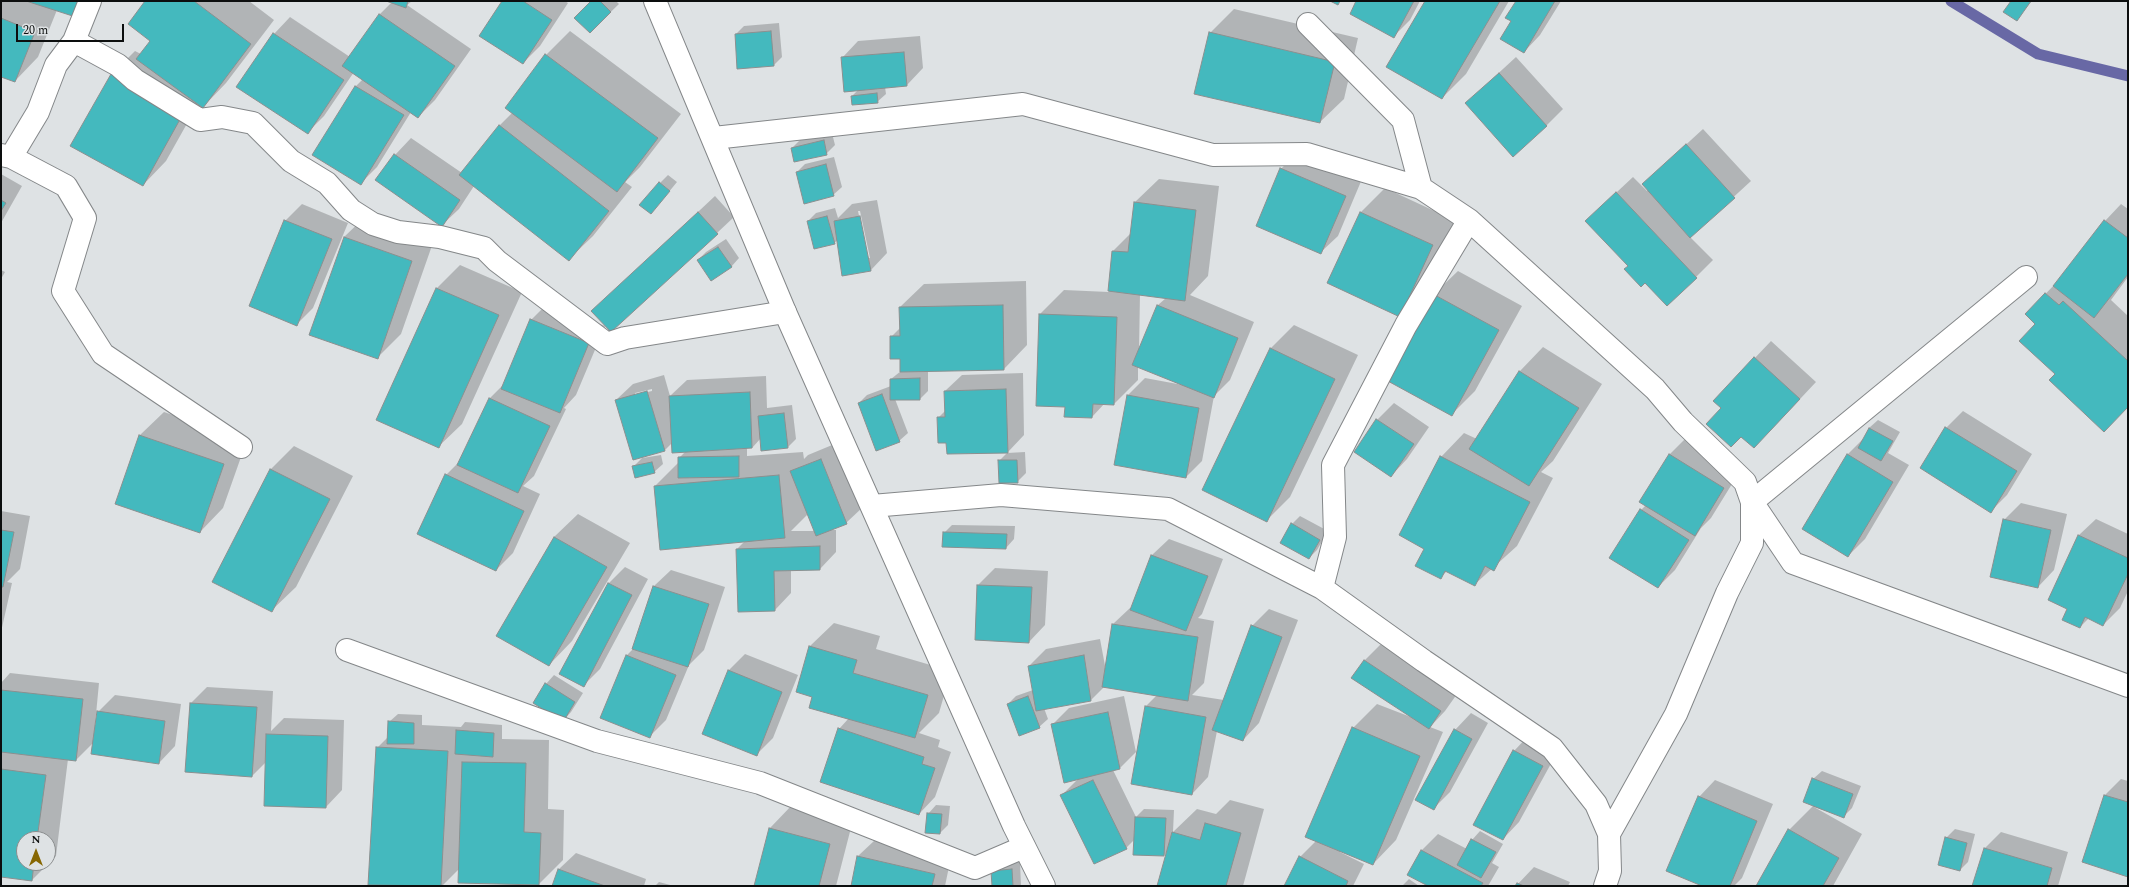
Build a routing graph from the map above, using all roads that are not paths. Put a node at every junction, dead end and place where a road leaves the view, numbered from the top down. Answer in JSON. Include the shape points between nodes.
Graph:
{"nodes":[{"id":1,"x":90,"y":1,"type":"edge"},
{"id":2,"x":655,"y":1,"type":"edge"},
{"id":3,"x":1308,"y":24,"type":"dead end"},
{"id":4,"x":74,"y":41,"type":"junction"},
{"id":5,"x":714,"y":138,"type":"junction"},
{"id":6,"x":6,"y":156,"type":"edge"},
{"id":7,"x":1421,"y":188,"type":"junction"},
{"id":8,"x":1469,"y":220,"type":"junction"},
{"id":9,"x":2026,"y":277,"type":"dead end"},
{"id":10,"x":785,"y":312,"type":"junction"},
{"id":11,"x":241,"y":447,"type":"dead end"},
{"id":12,"x":1752,"y":502,"type":"junction"},
{"id":13,"x":872,"y":506,"type":"junction"},
{"id":14,"x":1322,"y":588,"type":"junction"},
{"id":15,"x":347,"y":650,"type":"dead end"},
{"id":16,"x":2128,"y":686,"type":"edge"},
{"id":17,"x":1609,"y":834,"type":"junction"},
{"id":18,"x":1024,"y":847,"type":"junction"},
{"id":19,"x":1044,"y":886,"type":"edge"},
{"id":20,"x":1605,"y":886,"type":"edge"}],
"edges":[{"from":1,"to":4,"type":"street"},
{"from":2,"to":5,"type":"street"},
{"from":3,"to":7,"type":"street","via":[[1403,120]]},
{"from":4,"to":6,"type":"street","via":[[56,65],[38,112]]},
{"from":4,"to":10,"type":"street","via":[[118,65],[135,80],[200,120],[222,117],[253,123],[291,161],[327,183],[351,210],[373,224],[398,232],[440,237],[484,248],[497,261],[607,344],[625,338]]},
{"from":5,"to":7,"type":"street","via":[[1023,104],[1213,155],[1307,154]]},
{"from":5,"to":10,"type":"street"},
{"from":6,"to":11,"type":"street","via":[[66,186],[85,218],[63,291],[103,354]]},
{"from":7,"to":8,"type":"street"},
{"from":8,"to":12,"type":"street","via":[[1655,388],[1683,422],[1745,482]]},
{"from":8,"to":14,"type":"street","via":[[1406,325],[1333,465],[1334,537]]},
{"from":9,"to":12,"type":"street"},
{"from":10,"to":13,"type":"street"},
{"from":12,"to":16,"type":"street","via":[[1793,563]]},
{"from":12,"to":17,"type":"street","via":[[1752,543],[1727,593],[1676,714]]},
{"from":13,"to":14,"type":"street","via":[[1001,495],[1168,509]]},
{"from":13,"to":18,"type":"street"},
{"from":14,"to":17,"type":"street","via":[[1552,748],[1596,804]]},
{"from":15,"to":18,"type":"street","via":[[597,741],[760,783],[975,868]]},
{"from":17,"to":20,"type":"street","via":[[1610,871]]},
{"from":18,"to":19,"type":"street"}]}
